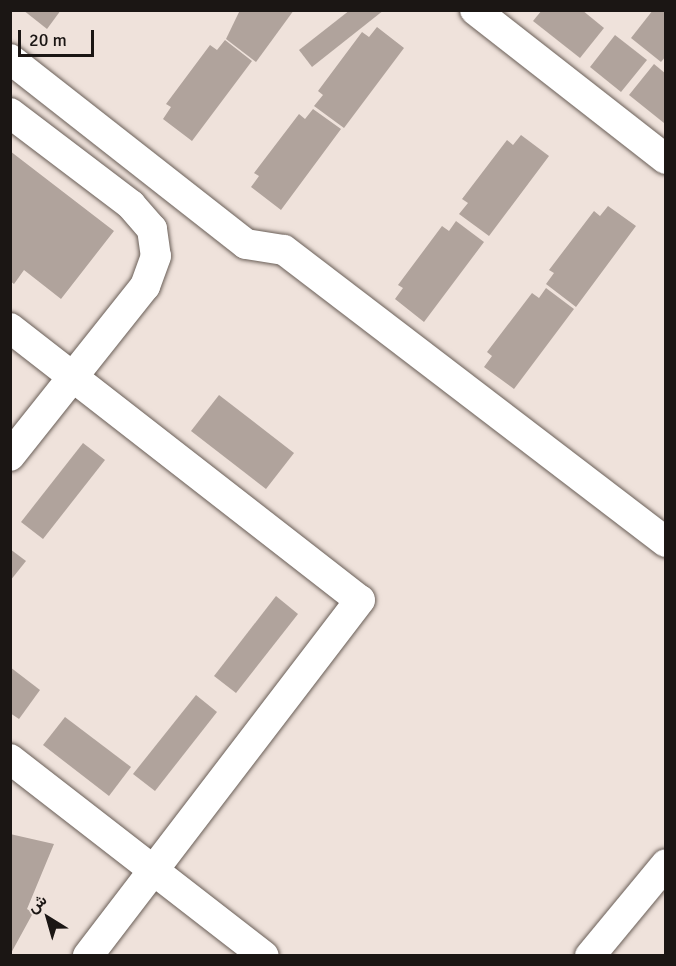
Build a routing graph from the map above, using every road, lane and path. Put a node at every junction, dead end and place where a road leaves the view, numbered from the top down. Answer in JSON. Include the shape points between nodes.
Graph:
{"nodes":[{"id":1,"x":491,"y":15,"type":"edge"},
{"id":2,"x":10,"y":59,"type":"edge"},
{"id":3,"x":10,"y":113,"type":"edge"},
{"id":4,"x":666,"y":159,"type":"edge"},
{"id":5,"x":10,"y":328,"type":"edge"},
{"id":6,"x":72,"y":376,"type":"junction"},
{"id":7,"x":10,"y":456,"type":"edge"},
{"id":8,"x":666,"y":542,"type":"edge"},
{"id":9,"x":10,"y":759,"type":"edge"},
{"id":10,"x":666,"y":864,"type":"edge"},
{"id":11,"x":154,"y":870,"type":"junction"},
{"id":12,"x":88,"y":956,"type":"edge"},
{"id":13,"x":264,"y":956,"type":"edge"},
{"id":14,"x":590,"y":956,"type":"edge"}],
"edges":[{"from":1,"to":4,"type":"street"},
{"from":2,"to":8,"type":"street","via":[[246,244],[284,250]]},
{"from":3,"to":6,"type":"street","via":[[131,205],[152,229],[156,255],[145,286]]},
{"from":5,"to":6,"type":"street"},
{"from":6,"to":7,"type":"street"},
{"from":6,"to":11,"type":"street","via":[[360,600]]},
{"from":9,"to":11,"type":"street"},
{"from":10,"to":14,"type":"street"},
{"from":11,"to":12,"type":"street"},
{"from":11,"to":13,"type":"street"}]}
